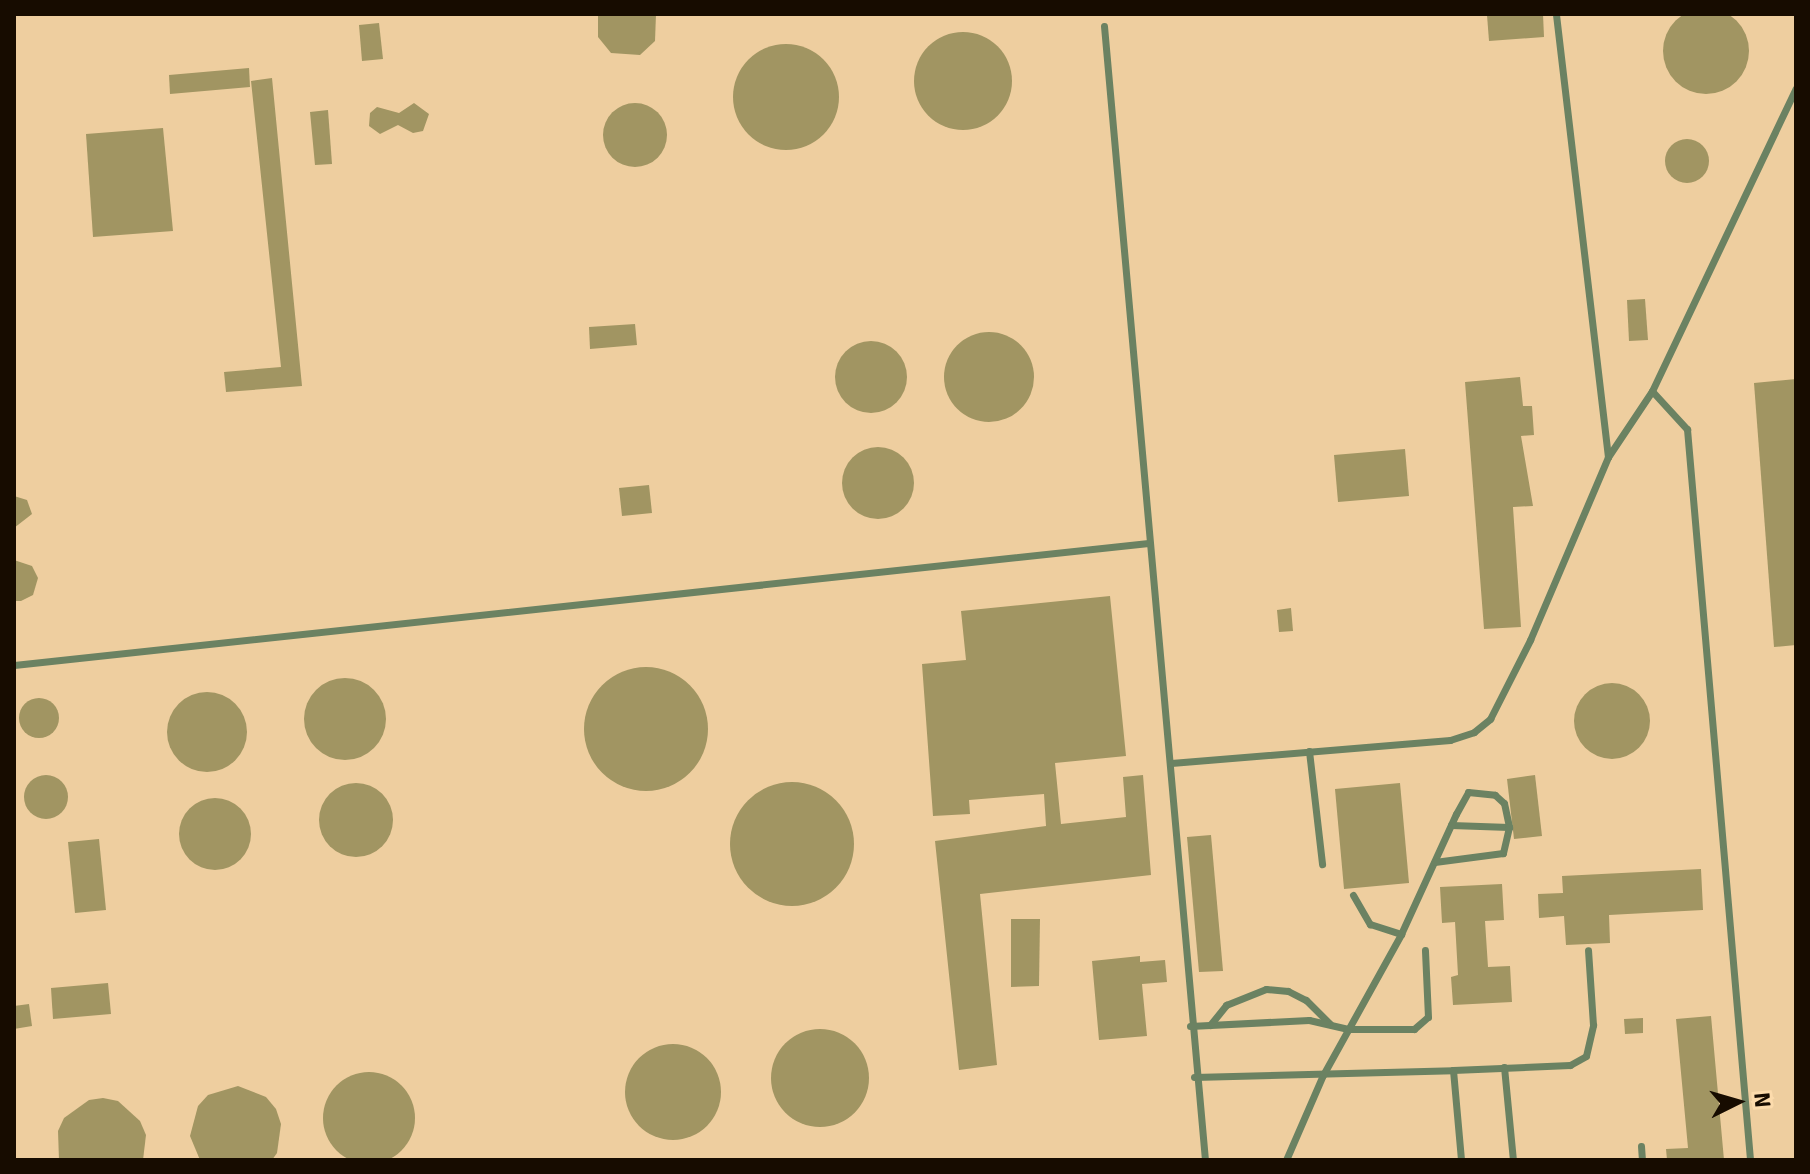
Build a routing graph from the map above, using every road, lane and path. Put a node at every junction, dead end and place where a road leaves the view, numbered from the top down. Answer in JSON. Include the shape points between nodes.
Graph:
{"nodes":[{"id":1,"x":1556,"y":14,"type":"edge"},
{"id":2,"x":1104,"y":26,"type":"dead end"},
{"id":3,"x":1796,"y":88,"type":"edge"},
{"id":4,"x":1652,"y":391,"type":"junction"},
{"id":5,"x":1608,"y":457,"type":"junction"},
{"id":6,"x":1148,"y":543,"type":"junction"},
{"id":7,"x":14,"y":665,"type":"edge"},
{"id":8,"x":1309,"y":751,"type":"junction"},
{"id":9,"x":1171,"y":763,"type":"junction"},
{"id":10,"x":1451,"y":825,"type":"junction"},
{"id":11,"x":1509,"y":827,"type":"junction"},
{"id":12,"x":1435,"y":862,"type":"junction"},
{"id":13,"x":1322,"y":864,"type":"dead end"},
{"id":14,"x":1353,"y":895,"type":"dead end"},
{"id":15,"x":1401,"y":934,"type":"junction"},
{"id":16,"x":1425,"y":950,"type":"dead end"},
{"id":17,"x":1588,"y":950,"type":"dead end"},
{"id":18,"x":1210,"y":1025,"type":"junction"},
{"id":19,"x":1331,"y":1025,"type":"junction"},
{"id":20,"x":1190,"y":1026,"type":"junction"},
{"id":21,"x":1347,"y":1029,"type":"junction"},
{"id":22,"x":1504,"y":1067,"type":"junction"},
{"id":23,"x":1453,"y":1070,"type":"junction"},
{"id":24,"x":1323,"y":1075,"type":"junction"},
{"id":25,"x":1194,"y":1077,"type":"junction"},
{"id":26,"x":1641,"y":1146,"type":"dead end"},
{"id":27,"x":1205,"y":1160,"type":"edge"},
{"id":28,"x":1286,"y":1160,"type":"edge"},
{"id":29,"x":1461,"y":1160,"type":"edge"},
{"id":30,"x":1513,"y":1160,"type":"edge"},
{"id":31,"x":1642,"y":1160,"type":"edge"},
{"id":32,"x":1750,"y":1160,"type":"edge"}],
"edges":[{"from":1,"to":5,"type":"lane"},
{"from":2,"to":6,"type":"lane"},
{"from":3,"to":4,"type":"lane"},
{"from":4,"to":5,"type":"lane"},
{"from":4,"to":32,"type":"lane","via":[[1687,429]]},
{"from":5,"to":8,"type":"lane","via":[[1490,719],[1474,732],[1450,740]]},
{"from":6,"to":7,"type":"lane"},
{"from":6,"to":9,"type":"lane"},
{"from":8,"to":9,"type":"lane"},
{"from":8,"to":13,"type":"lane"},
{"from":9,"to":20,"type":"lane"},
{"from":10,"to":11,"type":"lane"},
{"from":10,"to":11,"type":"lane","via":[[1474,790],[1504,803]]},
{"from":10,"to":12,"type":"lane"},
{"from":11,"to":12,"type":"lane","via":[[1503,853]]},
{"from":12,"to":15,"type":"lane"},
{"from":14,"to":15,"type":"lane","via":[[1370,924]]},
{"from":15,"to":21,"type":"lane"},
{"from":16,"to":21,"type":"lane","via":[[1425,1024]]},
{"from":17,"to":22,"type":"lane","via":[[1593,1025],[1586,1056],[1570,1065]]},
{"from":18,"to":19,"type":"lane","via":[[1309,1020]]},
{"from":18,"to":19,"type":"lane","via":[[1246,992],[1266,989],[1306,1000]]},
{"from":18,"to":20,"type":"lane"},
{"from":19,"to":21,"type":"lane"},
{"from":20,"to":25,"type":"lane"},
{"from":21,"to":24,"type":"lane"},
{"from":22,"to":23,"type":"lane"},
{"from":22,"to":30,"type":"lane"},
{"from":23,"to":24,"type":"lane"},
{"from":23,"to":29,"type":"lane"},
{"from":24,"to":25,"type":"lane"},
{"from":24,"to":28,"type":"lane"},
{"from":25,"to":27,"type":"lane"},
{"from":26,"to":31,"type":"lane"}]}
